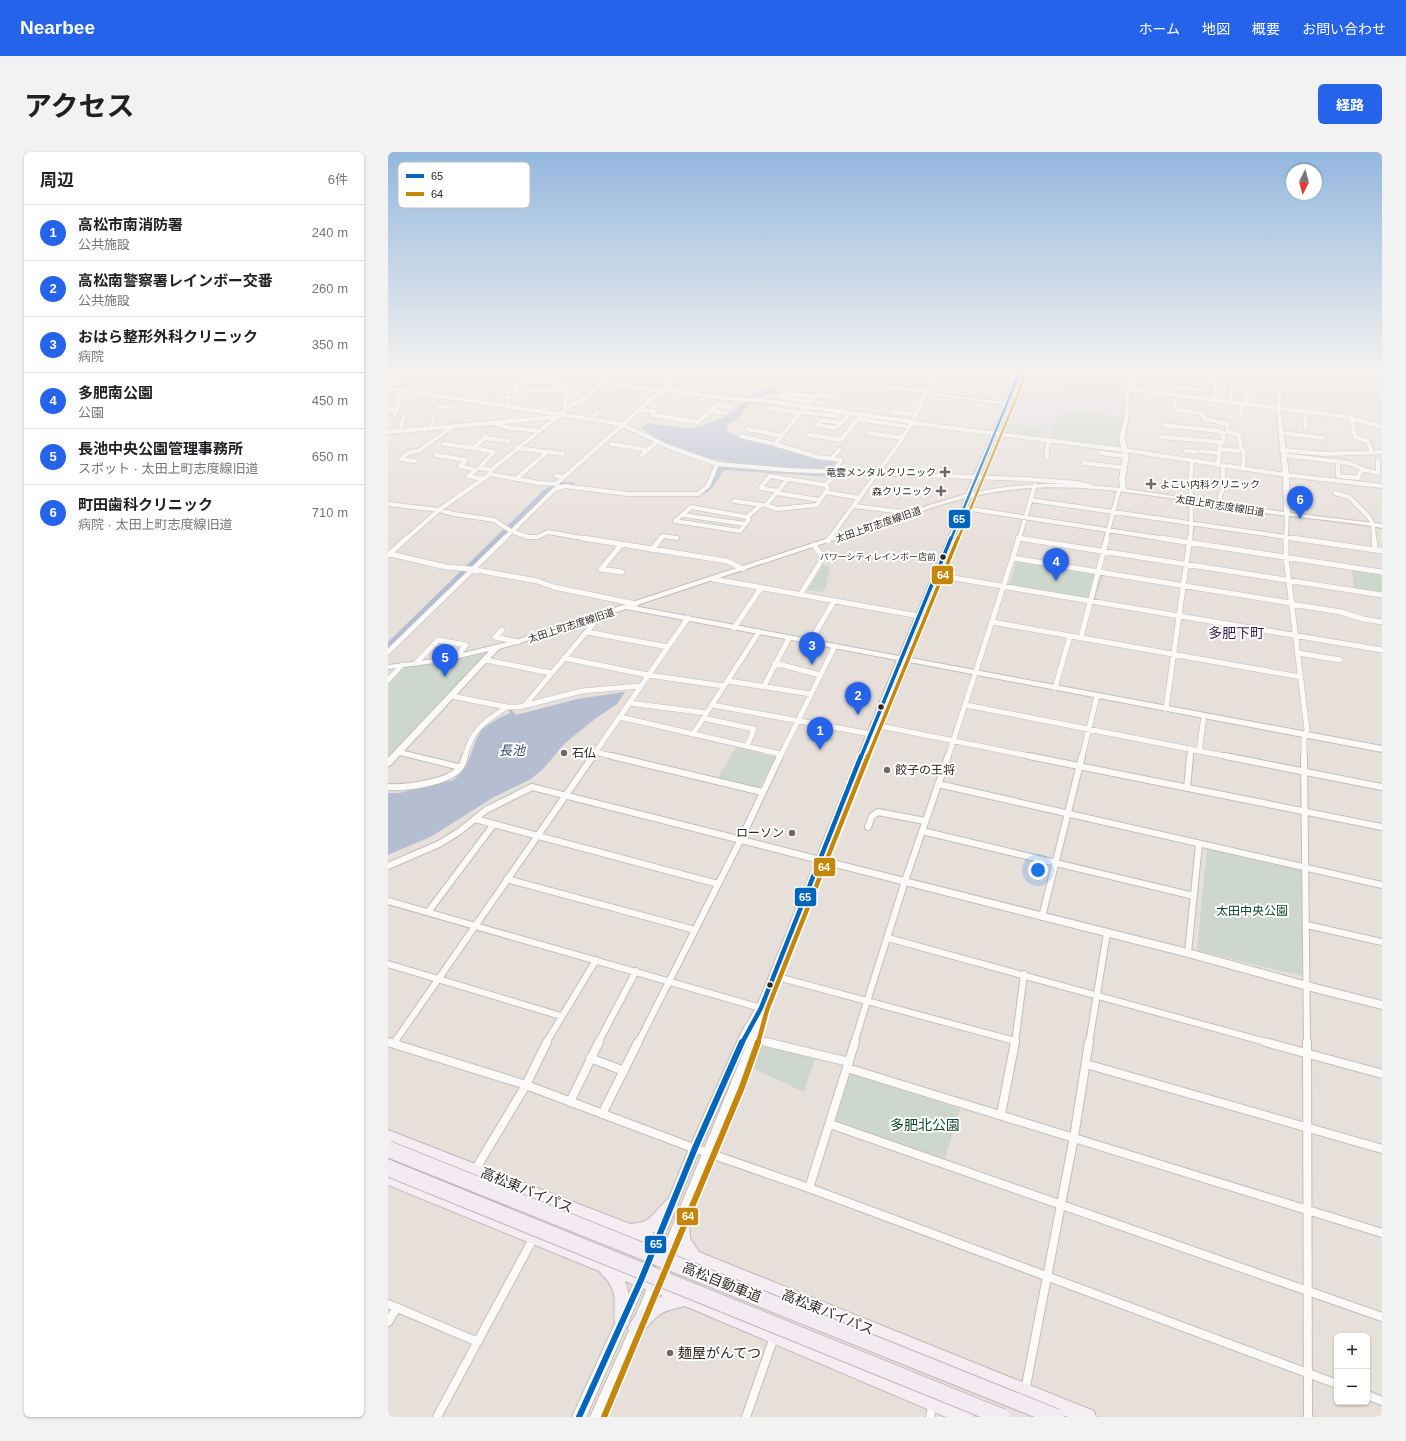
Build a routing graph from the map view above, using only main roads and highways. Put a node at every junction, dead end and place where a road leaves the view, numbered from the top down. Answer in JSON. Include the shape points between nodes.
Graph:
{"nodes":[{"id":1,"x":388,"y":1137,"type":"edge"},
{"id":2,"x":388,"y":1149,"type":"edge"},
{"id":3,"x":388,"y":1168,"type":"edge"},
{"id":4,"x":388,"y":1178,"type":"edge"},
{"id":5,"x":671,"y":1205,"type":"road end"},
{"id":6,"x":682,"y":1217,"type":"road end"},
{"id":7,"x":630,"y":1231,"type":"junction"},
{"id":8,"x":695,"y":1257,"type":"junction"},
{"id":9,"x":604,"y":1265,"type":"junction"},
{"id":10,"x":686,"y":1299,"type":"junction"},
{"id":11,"x":622,"y":1320,"type":"road end"},
{"id":12,"x":636,"y":1328,"type":"road end"},
{"id":13,"x":931,"y":1410,"type":"edge"},
{"id":14,"x":966,"y":1417,"type":"edge"},
{"id":15,"x":1002,"y":1417,"type":"edge"},
{"id":16,"x":1056,"y":1417,"type":"edge"},
{"id":17,"x":1088,"y":1417,"type":"edge"}],
"edges":[{"from":1,"to":7,"type":"highway","name":"高松東バイパス"},
{"from":2,"to":16,"type":"highway","name":"高松自動車道","bridge":true},
{"from":3,"to":15,"type":"highway","name":"高松自動車道","bridge":true},
{"from":4,"to":9,"type":"highway"},
{"from":5,"to":7,"type":"highway","via":[[656,1223],[648,1228]]},
{"from":6,"to":8,"type":"highway","via":[[682,1239],[686,1248]]},
{"from":7,"to":8,"type":"highway","name":"高松東バイパス"},
{"from":8,"to":17,"type":"highway","name":"高松東バイパス"},
{"from":9,"to":10,"type":"highway"},
{"from":9,"to":11,"type":"highway","via":[[617,1279],[622,1290]]},
{"from":10,"to":12,"type":"highway","via":[[670,1301],[653,1309]]},
{"from":10,"to":13,"type":"highway"},
{"from":13,"to":14,"type":"highway"}]}
